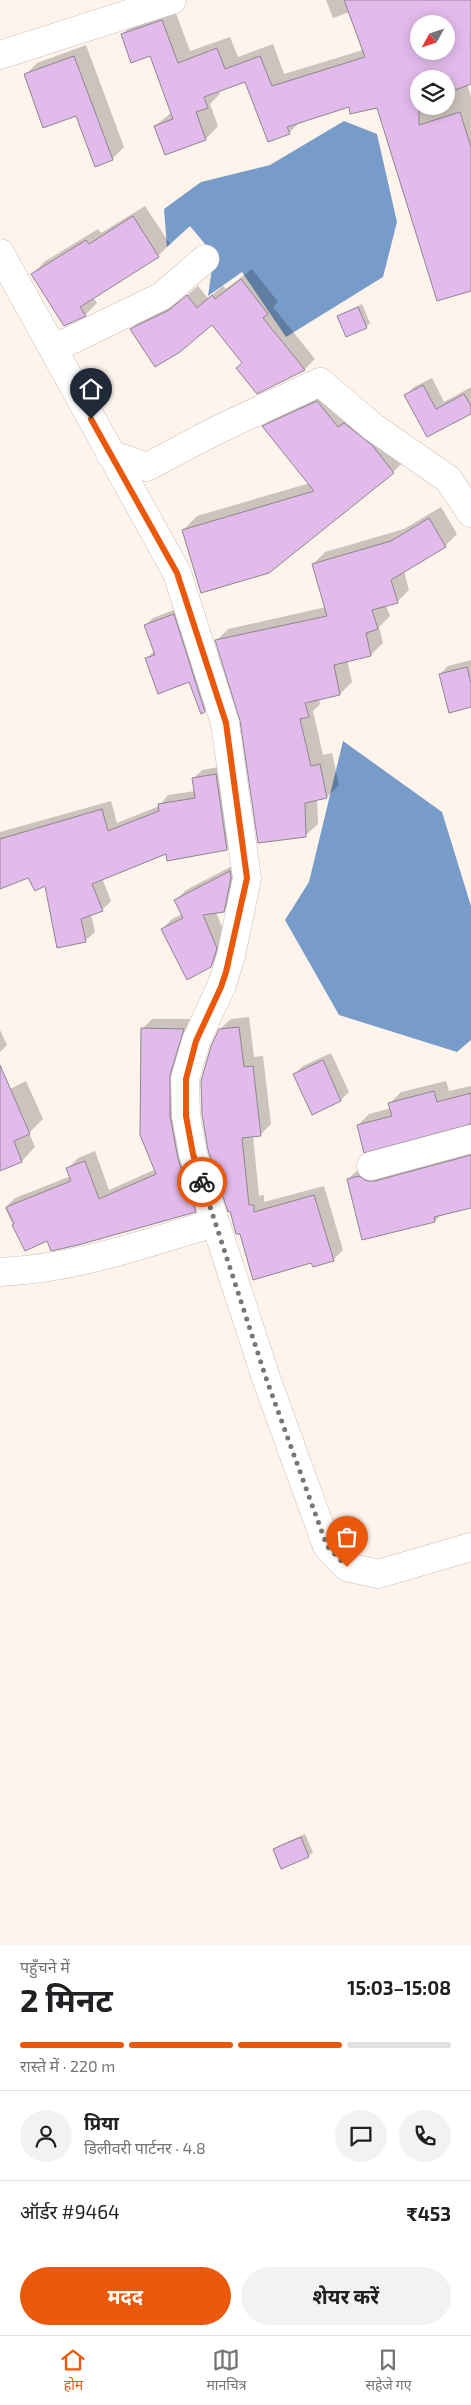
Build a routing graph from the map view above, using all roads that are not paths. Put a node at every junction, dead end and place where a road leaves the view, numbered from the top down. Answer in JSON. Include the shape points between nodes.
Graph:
{"nodes":[{"id":1,"x":172,"y":0,"type":"edge"},
{"id":2,"x":0,"y":55,"type":"edge"},
{"id":3,"x":0,"y":253,"type":"edge"},
{"id":4,"x":205,"y":259,"type":"dead end"},
{"id":5,"x":53,"y":349,"type":"junction"},
{"id":6,"x":110,"y":454,"type":"junction"},
{"id":7,"x":471,"y":514,"type":"edge"},
{"id":8,"x":471,"y":1139,"type":"edge"},
{"id":9,"x":371,"y":1166,"type":"dead end"},
{"id":10,"x":214,"y":1222,"type":"junction"},
{"id":11,"x":0,"y":1272,"type":"edge"},
{"id":12,"x":471,"y":1547,"type":"edge"}],
"edges":[{"from":1,"to":2,"type":"street"},
{"from":3,"to":5,"type":"street"},
{"from":4,"to":5,"type":"street","via":[[162,296]]},
{"from":5,"to":6,"type":"street"},
{"from":6,"to":7,"type":"street","via":[[147,467],[320,382],[373,427],[448,479]]},
{"from":6,"to":10,"type":"street","via":[[177,573],[226,723],[247,878],[226,972],[196,1041],[186,1079],[186,1116],[193,1154]]},
{"from":8,"to":9,"type":"street"},
{"from":10,"to":11,"type":"street","via":[[96,1258]]},
{"from":10,"to":12,"type":"street","via":[[327,1546],[347,1567],[378,1574]]}]}
